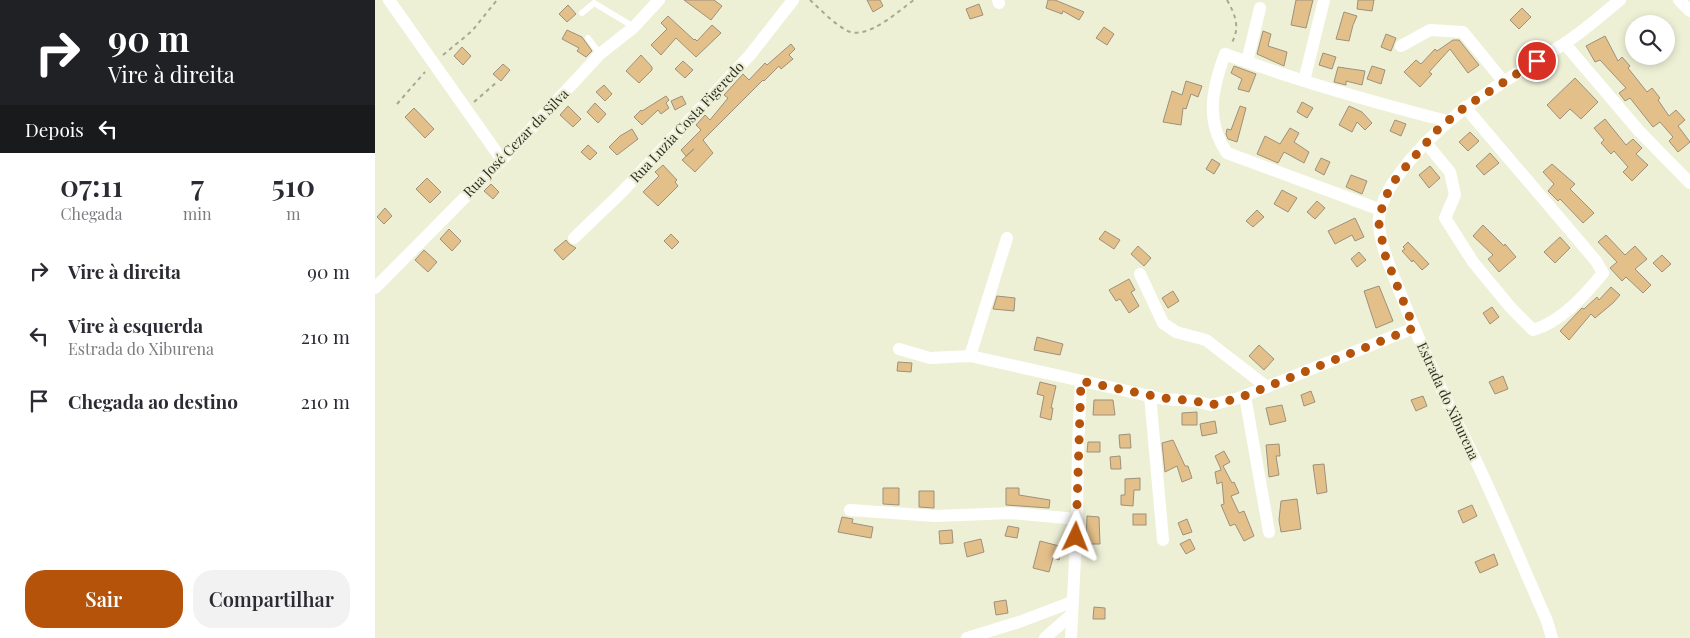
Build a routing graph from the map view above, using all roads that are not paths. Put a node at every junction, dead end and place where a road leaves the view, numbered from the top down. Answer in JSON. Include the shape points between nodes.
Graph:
{"nodes":[{"id":1,"x":389,"y":0,"type":"edge"},
{"id":2,"x":659,"y":0,"type":"edge"},
{"id":3,"x":793,"y":0,"type":"edge"},
{"id":4,"x":1324,"y":0,"type":"edge"},
{"id":5,"x":1620,"y":0,"type":"edge"},
{"id":6,"x":1679,"y":0,"type":"edge"},
{"id":7,"x":1260,"y":8,"type":"dead end"},
{"id":8,"x":1690,"y":11,"type":"edge"},
{"id":9,"x":582,"y":13,"type":"dead end"},
{"id":10,"x":634,"y":27,"type":"junction"},
{"id":11,"x":588,"y":38,"type":"dead end"},
{"id":12,"x":1565,"y":44,"type":"junction"},
{"id":13,"x":1401,"y":46,"type":"dead end"},
{"id":14,"x":600,"y":54,"type":"junction"},
{"id":15,"x":1247,"y":62,"type":"junction"},
{"id":16,"x":1304,"y":81,"type":"junction"},
{"id":17,"x":1504,"y":82,"type":"junction"},
{"id":18,"x":1465,"y":107,"type":"junction"},
{"id":19,"x":1447,"y":121,"type":"junction"},
{"id":20,"x":1426,"y":144,"type":"junction"},
{"id":21,"x":502,"y":160,"type":"junction"},
{"id":22,"x":1688,"y":175,"type":"edge"},
{"id":23,"x":1381,"y":210,"type":"junction"},
{"id":24,"x":574,"y":238,"type":"dead end"},
{"id":25,"x":1007,"y":238,"type":"dead end"},
{"id":26,"x":1140,"y":274,"type":"dead end"},
{"id":27,"x":375,"y":288,"type":"edge"},
{"id":28,"x":1414,"y":328,"type":"junction"},
{"id":29,"x":899,"y":349,"type":"dead end"},
{"id":30,"x":970,"y":356,"type":"junction"},
{"id":31,"x":1081,"y":381,"type":"junction"},
{"id":32,"x":1267,"y":386,"type":"junction"},
{"id":33,"x":1150,"y":395,"type":"junction"},
{"id":34,"x":1245,"y":396,"type":"junction"},
{"id":35,"x":850,"y":510,"type":"dead end"},
{"id":36,"x":1077,"y":519,"type":"junction"},
{"id":37,"x":1269,"y":532,"type":"dead end"},
{"id":38,"x":1163,"y":540,"type":"dead end"},
{"id":39,"x":1072,"y":602,"type":"junction"},
{"id":40,"x":1071,"y":615,"type":"junction"},
{"id":41,"x":967,"y":638,"type":"edge"},
{"id":42,"x":1045,"y":638,"type":"edge"},
{"id":43,"x":1071,"y":638,"type":"edge"},
{"id":44,"x":1552,"y":638,"type":"edge"}],
"edges":[{"from":1,"to":21,"type":"street"},
{"from":2,"to":10,"type":"street","name":"Rua José Cezar da Silva"},
{"from":3,"to":24,"type":"street","name":"Rua Luzia Costa Figeredo","via":[[750,55]]},
{"from":4,"to":16,"type":"street"},
{"from":5,"to":12,"type":"street","name":"Estrada do Xiburena"},
{"from":6,"to":8,"type":"street"},
{"from":7,"to":15,"type":"street"},
{"from":9,"to":10,"type":"lane","via":[[594,3]]},
{"from":10,"to":14,"type":"street","name":"Rua José Cezar da Silva"},
{"from":11,"to":14,"type":"lane"},
{"from":12,"to":17,"type":"street","name":"Estrada do Xiburena"},
{"from":12,"to":22,"type":"street","via":[[1639,131]]},
{"from":13,"to":17,"type":"street","via":[[1430,30],[1463,32]]},
{"from":14,"to":21,"type":"street","name":"Rua José Cezar da Silva"},
{"from":15,"to":16,"type":"street"},
{"from":15,"to":23,"type":"street","via":[[1225,54],[1217,75],[1212,99],[1218,140],[1227,153]]},
{"from":16,"to":19,"type":"street"},
{"from":17,"to":18,"type":"street","name":"Estrada do Xiburena"},
{"from":18,"to":19,"type":"street","name":"Estrada do Xiburena"},
{"from":18,"to":20,"type":"street","via":[[1596,261],[1603,273],[1586,295],[1546,326],[1533,330],[1473,262],[1445,218],[1455,195],[1450,172]]},
{"from":19,"to":20,"type":"street","name":"Estrada do Xiburena"},
{"from":20,"to":23,"type":"street","name":"Estrada do Xiburena","via":[[1397,177]]},
{"from":21,"to":27,"type":"street","name":"Rua José Cezar da Silva"},
{"from":23,"to":28,"type":"street","name":"Estrada do Xiburena","via":[[1379,224],[1385,255]]},
{"from":25,"to":30,"type":"street"},
{"from":26,"to":32,"type":"street","via":[[1163,323],[1175,332],[1205,340]]},
{"from":28,"to":32,"type":"street"},
{"from":28,"to":44,"type":"street","name":"Estrada do Xiburena"},
{"from":29,"to":30,"type":"street","via":[[930,358]]},
{"from":30,"to":31,"type":"street"},
{"from":31,"to":33,"type":"street"},
{"from":31,"to":36,"type":"street"},
{"from":32,"to":34,"type":"street"},
{"from":33,"to":34,"type":"street","via":[[1211,405]]},
{"from":33,"to":38,"type":"street"},
{"from":34,"to":37,"type":"street"},
{"from":35,"to":36,"type":"street","via":[[935,516],[1011,513]]},
{"from":36,"to":39,"type":"street"},
{"from":39,"to":40,"type":"street"},
{"from":39,"to":41,"type":"street"},
{"from":40,"to":42,"type":"street"},
{"from":40,"to":43,"type":"street"}]}
